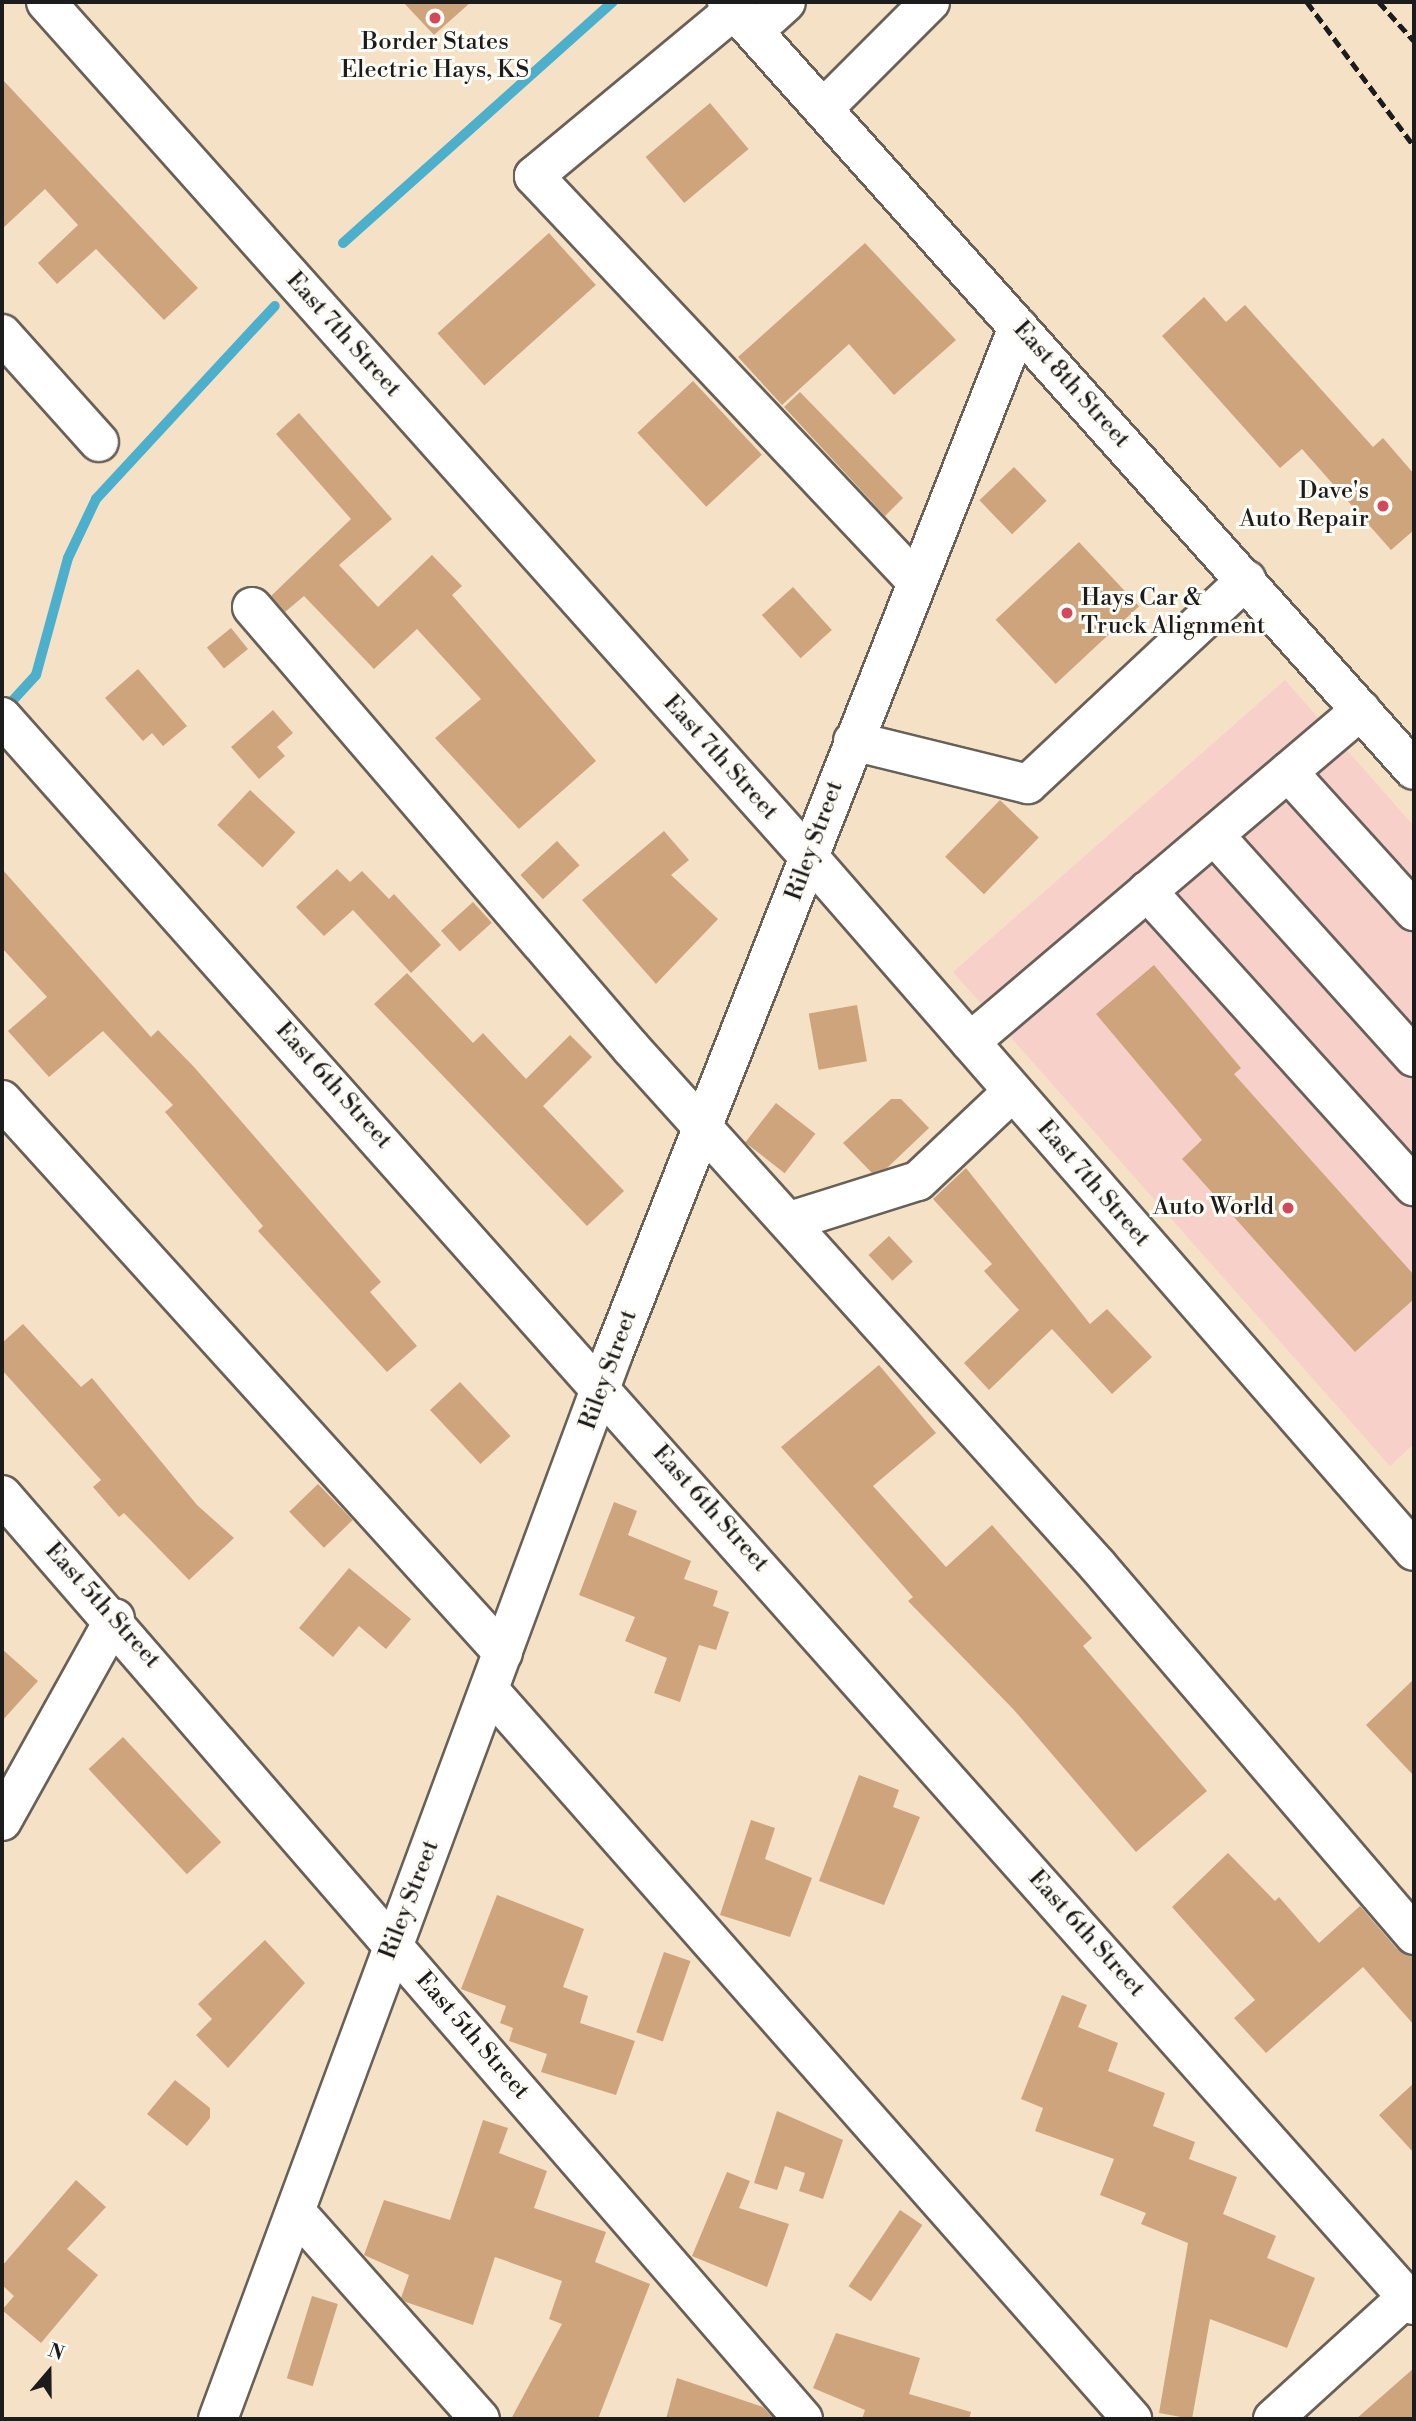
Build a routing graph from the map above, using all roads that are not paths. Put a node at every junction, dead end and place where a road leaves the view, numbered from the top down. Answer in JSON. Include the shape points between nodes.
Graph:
{"nodes":[{"id":1,"x":47,"y":2,"type":"edge"},
{"id":2,"x":786,"y":2,"type":"edge"},
{"id":3,"x":930,"y":2,"type":"edge"},
{"id":4,"x":738,"y":14,"type":"edge"},
{"id":5,"x":824,"y":108,"type":"junction"},
{"id":6,"x":1018,"y":327,"type":"junction"},
{"id":7,"x":2,"y":334,"type":"edge"},
{"id":8,"x":99,"y":442,"type":"dead end"},
{"id":9,"x":1246,"y":580,"type":"junction"},
{"id":10,"x":916,"y":582,"type":"junction"},
{"id":11,"x":252,"y":607,"type":"dead end"},
{"id":12,"x":1361,"y":710,"type":"junction"},
{"id":13,"x":7,"y":723,"type":"edge"},
{"id":14,"x":853,"y":741,"type":"junction"},
{"id":15,"x":1414,"y":770,"type":"edge"},
{"id":16,"x":1288,"y":772,"type":"junction"},
{"id":17,"x":1214,"y":835,"type":"junction"},
{"id":18,"x":808,"y":856,"type":"junction"},
{"id":19,"x":1147,"y":891,"type":"junction"},
{"id":20,"x":1414,"y":911,"type":"edge"},
{"id":21,"x":970,"y":1042,"type":"junction"},
{"id":22,"x":1414,"y":1057,"type":"edge"},
{"id":23,"x":1012,"y":1091,"type":"junction"},
{"id":24,"x":2,"y":1100,"type":"edge"},
{"id":25,"x":705,"y":1126,"type":"junction"},
{"id":26,"x":1414,"y":1186,"type":"edge"},
{"id":27,"x":790,"y":1221,"type":"junction"},
{"id":28,"x":602,"y":1385,"type":"junction"},
{"id":29,"x":2,"y":1494,"type":"edge"},
{"id":30,"x":1414,"y":1551,"type":"edge"},
{"id":31,"x":115,"y":1618,"type":"junction"},
{"id":32,"x":503,"y":1653,"type":"junction"},
{"id":33,"x":490,"y":1691,"type":"junction"},
{"id":34,"x":2,"y":1821,"type":"edge"},
{"id":35,"x":1414,"y":1935,"type":"edge"},
{"id":36,"x":393,"y":1945,"type":"junction"},
{"id":37,"x":296,"y":2211,"type":"junction"},
{"id":38,"x":1411,"y":2301,"type":"edge"},
{"id":39,"x":218,"y":2419,"type":"edge"},
{"id":40,"x":480,"y":2419,"type":"edge"},
{"id":41,"x":803,"y":2419,"type":"edge"},
{"id":42,"x":1132,"y":2419,"type":"edge"},
{"id":43,"x":1273,"y":2419,"type":"edge"}],
"edges":[{"from":1,"to":18,"type":"street","name":"East 7th Street"},
{"from":2,"to":4,"type":"street"},
{"from":3,"to":5,"type":"street"},
{"from":4,"to":5,"type":"street","name":"East 8th Street"},
{"from":4,"to":10,"type":"street","via":[[534,176]]},
{"from":5,"to":6,"type":"street","name":"East 8th Street"},
{"from":6,"to":9,"type":"street","name":"East 8th Street"},
{"from":6,"to":10,"type":"street","name":"Riley Street"},
{"from":7,"to":8,"type":"street"},
{"from":9,"to":12,"type":"street","name":"East 8th Street"},
{"from":9,"to":14,"type":"street","via":[[1028,784]]},
{"from":10,"to":14,"type":"street","name":"Riley Street"},
{"from":11,"to":25,"type":"street","via":[[631,1048]]},
{"from":12,"to":15,"type":"street","name":"East 8th Street"},
{"from":12,"to":16,"type":"street"},
{"from":13,"to":28,"type":"street","name":"East 6th Street"},
{"from":14,"to":18,"type":"street","name":"Riley Street"},
{"from":16,"to":17,"type":"street"},
{"from":16,"to":20,"type":"street"},
{"from":17,"to":19,"type":"street"},
{"from":17,"to":22,"type":"street"},
{"from":18,"to":21,"type":"street","name":"East 7th Street"},
{"from":18,"to":25,"type":"street","name":"Riley Street"},
{"from":19,"to":21,"type":"street"},
{"from":19,"to":26,"type":"street"},
{"from":21,"to":23,"type":"street","name":"East 7th Street"},
{"from":23,"to":27,"type":"street","via":[[918,1181]]},
{"from":23,"to":30,"type":"street","name":"East 7th Street"},
{"from":24,"to":32,"type":"street"},
{"from":25,"to":27,"type":"street"},
{"from":25,"to":28,"type":"street","name":"Riley Street"},
{"from":27,"to":35,"type":"street","via":[[1098,1566]]},
{"from":28,"to":32,"type":"street","name":"Riley Street"},
{"from":28,"to":38,"type":"street","name":"East 6th Street"},
{"from":29,"to":31,"type":"street","name":"East 5th Street"},
{"from":31,"to":34,"type":"street"},
{"from":31,"to":36,"type":"street","name":"East 5th Street"},
{"from":32,"to":33,"type":"street","name":"Riley Street"},
{"from":33,"to":36,"type":"street","name":"Riley Street"},
{"from":33,"to":42,"type":"street"},
{"from":36,"to":37,"type":"street","name":"Riley Street"},
{"from":36,"to":41,"type":"street","name":"East 5th Street"},
{"from":37,"to":39,"type":"street","name":"Riley Street"},
{"from":37,"to":40,"type":"street"},
{"from":38,"to":43,"type":"street"}]}
